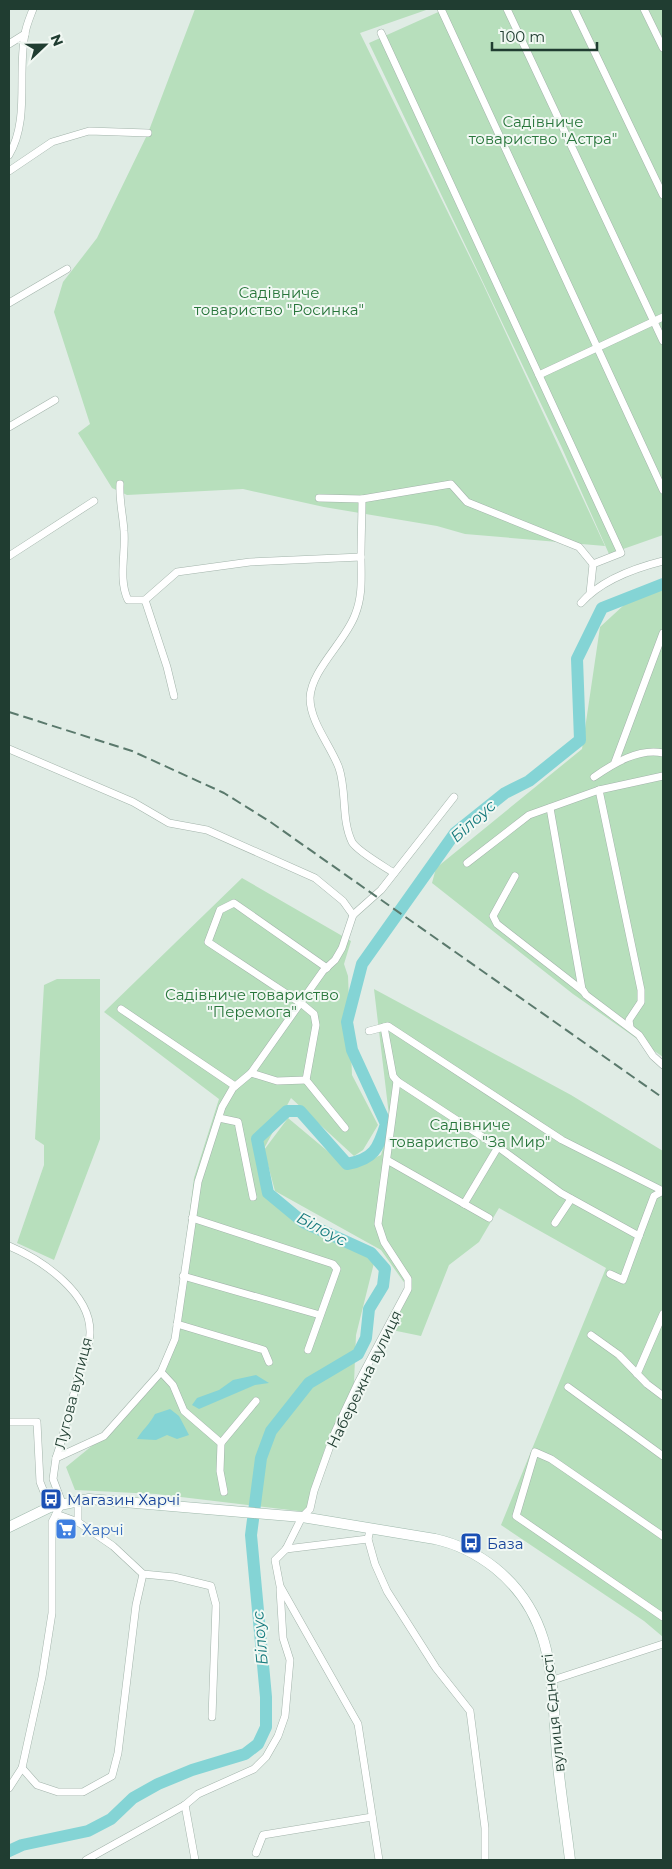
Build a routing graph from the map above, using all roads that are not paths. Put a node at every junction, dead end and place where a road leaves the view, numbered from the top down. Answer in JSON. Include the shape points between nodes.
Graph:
{"nodes":[{"id":1,"x":33,"y":9,"type":"edge"},
{"id":2,"x":441,"y":9,"type":"edge"},
{"id":3,"x":507,"y":9,"type":"edge"},
{"id":4,"x":574,"y":9,"type":"edge"},
{"id":5,"x":644,"y":9,"type":"edge"},
{"id":6,"x":381,"y":33,"type":"dead end"},
{"id":7,"x":24,"y":34,"type":"junction"},
{"id":8,"x":9,"y":44,"type":"edge"},
{"id":9,"x":663,"y":48,"type":"edge"},
{"id":10,"x":148,"y":133,"type":"dead end"},
{"id":11,"x":9,"y":155,"type":"edge"},
{"id":12,"x":9,"y":171,"type":"edge"},
{"id":13,"x":663,"y":195,"type":"edge"},
{"id":14,"x":67,"y":269,"type":"dead end"},
{"id":15,"x":9,"y":303,"type":"edge"},
{"id":16,"x":663,"y":318,"type":"edge"},
{"id":17,"x":654,"y":322,"type":"junction"},
{"id":18,"x":663,"y":341,"type":"edge"},
{"id":19,"x":597,"y":346,"type":"junction"},
{"id":20,"x":539,"y":375,"type":"junction"},
{"id":21,"x":55,"y":400,"type":"dead end"},
{"id":22,"x":9,"y":427,"type":"edge"},
{"id":23,"x":120,"y":484,"type":"dead end"},
{"id":24,"x":663,"y":490,"type":"edge"},
{"id":25,"x":319,"y":498,"type":"dead end"},
{"id":26,"x":362,"y":499,"type":"junction"},
{"id":27,"x":94,"y":502,"type":"dead end"},
{"id":28,"x":9,"y":556,"type":"edge"},
{"id":29,"x":361,"y":557,"type":"junction"},
{"id":30,"x":663,"y":562,"type":"edge"},
{"id":31,"x":593,"y":564,"type":"junction"},
{"id":32,"x":590,"y":593,"type":"junction"},
{"id":33,"x":145,"y":600,"type":"junction"},
{"id":34,"x":581,"y":603,"type":"dead end"},
{"id":35,"x":663,"y":633,"type":"edge"},
{"id":36,"x":174,"y":696,"type":"dead end"},
{"id":37,"x":9,"y":749,"type":"edge"},
{"id":38,"x":663,"y":753,"type":"edge"},
{"id":39,"x":615,"y":762,"type":"junction"},
{"id":40,"x":594,"y":776,"type":"dead end"},
{"id":41,"x":663,"y":776,"type":"edge"},
{"id":42,"x":598,"y":790,"type":"junction"},
{"id":43,"x":454,"y":797,"type":"dead end"},
{"id":44,"x":550,"y":808,"type":"junction"},
{"id":45,"x":467,"y":863,"type":"dead end"},
{"id":46,"x":394,"y":873,"type":"junction"},
{"id":47,"x":515,"y":876,"type":"dead end"},
{"id":48,"x":353,"y":915,"type":"junction"},
{"id":49,"x":327,"y":968,"type":"junction"},
{"id":50,"x":584,"y":991,"type":"junction"},
{"id":51,"x":302,"y":1004,"type":"junction"},
{"id":52,"x":121,"y":1009,"type":"dead end"},
{"id":53,"x":384,"y":1027,"type":"junction"},
{"id":54,"x":630,"y":1027,"type":"junction"},
{"id":55,"x":369,"y":1031,"type":"dead end"},
{"id":56,"x":663,"y":1065,"type":"edge"},
{"id":57,"x":251,"y":1074,"type":"junction"},
{"id":58,"x":306,"y":1080,"type":"junction"},
{"id":59,"x":397,"y":1081,"type":"junction"},
{"id":60,"x":235,"y":1086,"type":"junction"},
{"id":61,"x":219,"y":1118,"type":"junction"},
{"id":62,"x":346,"y":1128,"type":"dead end"},
{"id":63,"x":498,"y":1147,"type":"junction"},
{"id":64,"x":387,"y":1160,"type":"junction"},
{"id":65,"x":663,"y":1191,"type":"edge"},
{"id":66,"x":253,"y":1197,"type":"dead end"},
{"id":67,"x":571,"y":1199,"type":"junction"},
{"id":68,"x":464,"y":1204,"type":"junction"},
{"id":69,"x":192,"y":1218,"type":"junction"},
{"id":70,"x":489,"y":1218,"type":"dead end"},
{"id":71,"x":555,"y":1223,"type":"dead end"},
{"id":72,"x":639,"y":1236,"type":"junction"},
{"id":73,"x":9,"y":1246,"type":"edge"},
{"id":74,"x":610,"y":1274,"type":"dead end"},
{"id":75,"x":183,"y":1276,"type":"junction"},
{"id":76,"x":663,"y":1314,"type":"edge"},
{"id":77,"x":320,"y":1316,"type":"junction"},
{"id":78,"x":177,"y":1324,"type":"junction"},
{"id":79,"x":591,"y":1334,"type":"dead end"},
{"id":80,"x":308,"y":1350,"type":"dead end"},
{"id":81,"x":269,"y":1362,"type":"dead end"},
{"id":82,"x":161,"y":1372,"type":"junction"},
{"id":83,"x":638,"y":1374,"type":"junction"},
{"id":84,"x":568,"y":1387,"type":"dead end"},
{"id":85,"x":663,"y":1396,"type":"edge"},
{"id":86,"x":256,"y":1401,"type":"dead end"},
{"id":87,"x":9,"y":1422,"type":"edge"},
{"id":88,"x":221,"y":1443,"type":"junction"},
{"id":89,"x":663,"y":1456,"type":"edge"},
{"id":90,"x":56,"y":1458,"type":"junction"},
{"id":91,"x":224,"y":1492,"type":"dead end"},
{"id":92,"x":78,"y":1500,"type":"junction"},
{"id":93,"x":62,"y":1503,"type":"junction"},
{"id":94,"x":53,"y":1510,"type":"junction"},
{"id":95,"x":302,"y":1517,"type":"junction"},
{"id":96,"x":78,"y":1522,"type":"junction"},
{"id":97,"x":9,"y":1527,"type":"edge"},
{"id":98,"x":369,"y":1534,"type":"junction"},
{"id":99,"x":663,"y":1536,"type":"edge"},
{"id":100,"x":286,"y":1549,"type":"junction"},
{"id":101,"x":143,"y":1574,"type":"junction"},
{"id":102,"x":280,"y":1586,"type":"junction"},
{"id":103,"x":663,"y":1617,"type":"edge"},
{"id":104,"x":663,"y":1644,"type":"edge"},
{"id":105,"x":552,"y":1680,"type":"junction"},
{"id":106,"x":212,"y":1717,"type":"dead end"},
{"id":107,"x":22,"y":1768,"type":"junction"},
{"id":108,"x":9,"y":1788,"type":"edge"},
{"id":109,"x":185,"y":1805,"type":"junction"},
{"id":110,"x":372,"y":1817,"type":"junction"},
{"id":111,"x":256,"y":1853,"type":"dead end"},
{"id":112,"x":86,"y":1860,"type":"edge"},
{"id":113,"x":195,"y":1860,"type":"edge"},
{"id":114,"x":379,"y":1860,"type":"edge"},
{"id":115,"x":485,"y":1860,"type":"edge"},
{"id":116,"x":570,"y":1860,"type":"edge"}],
"edges":[{"from":1,"to":7,"type":"street"},
{"from":2,"to":19,"type":"street"},
{"from":3,"to":17,"type":"street"},
{"from":4,"to":13,"type":"street"},
{"from":5,"to":9,"type":"street"},
{"from":6,"to":20,"type":"street"},
{"from":7,"to":8,"type":"street"},
{"from":7,"to":11,"type":"street","via":[[21,117]]},
{"from":10,"to":12,"type":"street","via":[[89,131],[52,142]]},
{"from":14,"to":15,"type":"street"},
{"from":16,"to":17,"type":"street"},
{"from":17,"to":18,"type":"street"},
{"from":17,"to":19,"type":"street"},
{"from":19,"to":20,"type":"street"},
{"from":19,"to":24,"type":"street"},
{"from":20,"to":31,"type":"street","via":[[621,553]]},
{"from":21,"to":22,"type":"street"},
{"from":23,"to":33,"type":"street","via":[[124,591],[128,600]]},
{"from":25,"to":26,"type":"street"},
{"from":26,"to":29,"type":"street"},
{"from":26,"to":31,"type":"street","via":[[451,484],[467,502],[579,547]]},
{"from":27,"to":28,"type":"street"},
{"from":29,"to":33,"type":"street","via":[[250,562],[177,572]]},
{"from":29,"to":46,"type":"street","via":[[362,587],[355,616],[339,646],[317,675],[310,698],[339,768],[345,821],[353,844]]},
{"from":30,"to":32,"type":"street","via":[[606,582]]},
{"from":31,"to":32,"type":"street"},
{"from":32,"to":34,"type":"street"},
{"from":33,"to":36,"type":"street"},
{"from":35,"to":39,"type":"street"},
{"from":37,"to":48,"type":"street","via":[[133,802],[169,823],[207,830],[315,878],[343,901]]},
{"from":38,"to":39,"type":"street","via":[[652,750]]},
{"from":39,"to":40,"type":"street"},
{"from":41,"to":42,"type":"street"},
{"from":42,"to":44,"type":"street"},
{"from":42,"to":54,"type":"street","via":[[641,990],[641,1002],[629,1020]]},
{"from":43,"to":46,"type":"street"},
{"from":44,"to":45,"type":"street","via":[[529,815]]},
{"from":44,"to":50,"type":"street"},
{"from":46,"to":48,"type":"street","via":[[381,890]]},
{"from":47,"to":50,"type":"street","via":[[493,916],[497,924]]},
{"from":48,"to":49,"type":"street","via":[[342,948]]},
{"from":49,"to":51,"type":"street"},
{"from":49,"to":51,"type":"street","via":[[234,903],[220,910],[208,942]]},
{"from":50,"to":54,"type":"street"},
{"from":51,"to":57,"type":"street"},
{"from":51,"to":58,"type":"street","via":[[314,1014],[316,1025]]},
{"from":52,"to":60,"type":"street"},
{"from":53,"to":55,"type":"street"},
{"from":53,"to":59,"type":"street","via":[[393,1076]]},
{"from":53,"to":65,"type":"street","via":[[388,1026],[562,1140]]},
{"from":54,"to":56,"type":"street"},
{"from":57,"to":58,"type":"street","via":[[277,1080]]},
{"from":57,"to":60,"type":"street"},
{"from":58,"to":62,"type":"street"},
{"from":59,"to":63,"type":"street"},
{"from":59,"to":64,"type":"street","name":"Набережна вулиця"},
{"from":60,"to":61,"type":"street"},
{"from":61,"to":66,"type":"street","via":[[238,1122]]},
{"from":61,"to":69,"type":"street","via":[[198,1182]]},
{"from":63,"to":67,"type":"street"},
{"from":63,"to":68,"type":"street"},
{"from":64,"to":68,"type":"street"},
{"from":64,"to":95,"type":"street","name":"Набережна вулиця","via":[[378,1224],[384,1242],[408,1279],[408,1289],[335,1432],[310,1509]]},
{"from":65,"to":72,"type":"street","via":[[654,1196]]},
{"from":67,"to":71,"type":"street"},
{"from":67,"to":72,"type":"street"},
{"from":68,"to":70,"type":"street"},
{"from":69,"to":75,"type":"street"},
{"from":69,"to":77,"type":"street","via":[[333,1264],[337,1269]]},
{"from":72,"to":74,"type":"street","via":[[623,1280]]},
{"from":73,"to":90,"type":"street","name":"Лугова вулиця","via":[[71,1286],[83,1305],[90,1334]]},
{"from":75,"to":77,"type":"street"},
{"from":75,"to":78,"type":"street"},
{"from":76,"to":83,"type":"street"},
{"from":77,"to":80,"type":"street"},
{"from":78,"to":81,"type":"street","via":[[264,1350]]},
{"from":78,"to":82,"type":"street","via":[[175,1339]]},
{"from":79,"to":83,"type":"street"},
{"from":82,"to":88,"type":"street","via":[[173,1386],[184,1411]]},
{"from":82,"to":90,"type":"street","via":[[104,1436]]},
{"from":83,"to":85,"type":"street"},
{"from":84,"to":89,"type":"street"},
{"from":86,"to":88,"type":"street"},
{"from":87,"to":94,"type":"street","via":[[38,1422],[40,1482]]},
{"from":88,"to":91,"type":"street","via":[[220,1471]]},
{"from":90,"to":93,"type":"street","name":"Лугова вулиця","via":[[53,1479]]},
{"from":92,"to":93,"type":"main road","name":"вулиця Єдності"},
{"from":92,"to":95,"type":"main road","name":"вулиця Єдності","via":[[103,1499]]},
{"from":92,"to":96,"type":"street"},
{"from":93,"to":94,"type":"main road","name":"вулиця Єдності"},
{"from":94,"to":96,"type":"street"},
{"from":94,"to":97,"type":"main road","name":"вулиця Єдності"},
{"from":94,"to":107,"type":"street","via":[[52,1614]]},
{"from":95,"to":98,"type":"main road","name":"вулиця Єдності"},
{"from":95,"to":100,"type":"street","name":"Набережна вулиця"},
{"from":96,"to":101,"type":"street","via":[[113,1546]]},
{"from":98,"to":100,"type":"street"},
{"from":98,"to":105,"type":"main road","name":"вулиця Єдності","via":[[451,1542],[501,1573],[522,1596],[536,1619]]},
{"from":98,"to":115,"type":"street","via":[[375,1564],[387,1591],[436,1668],[470,1711],[485,1828]]},
{"from":99,"to":103,"type":"street","via":[[551,1459],[535,1452],[516,1516]]},
{"from":100,"to":102,"type":"street","name":"Набережна вулиця","via":[[275,1560]]},
{"from":101,"to":106,"type":"street","via":[[212,1586],[216,1605]]},
{"from":101,"to":107,"type":"street","via":[[112,1776],[83,1792],[58,1792],[37,1785]]},
{"from":102,"to":109,"type":"street","via":[[283,1638],[290,1660],[285,1716],[278,1736],[266,1757],[254,1769],[198,1794]]},
{"from":102,"to":110,"type":"street","name":"Набережна вулиця","via":[[358,1724]]},
{"from":104,"to":105,"type":"street"},
{"from":105,"to":116,"type":"main road","name":"вулиця Єдності"},
{"from":107,"to":108,"type":"street"},
{"from":109,"to":112,"type":"street"},
{"from":109,"to":113,"type":"street"},
{"from":110,"to":111,"type":"street","via":[[263,1836]]},
{"from":110,"to":114,"type":"street","name":"Набережна вулиця"}]}
